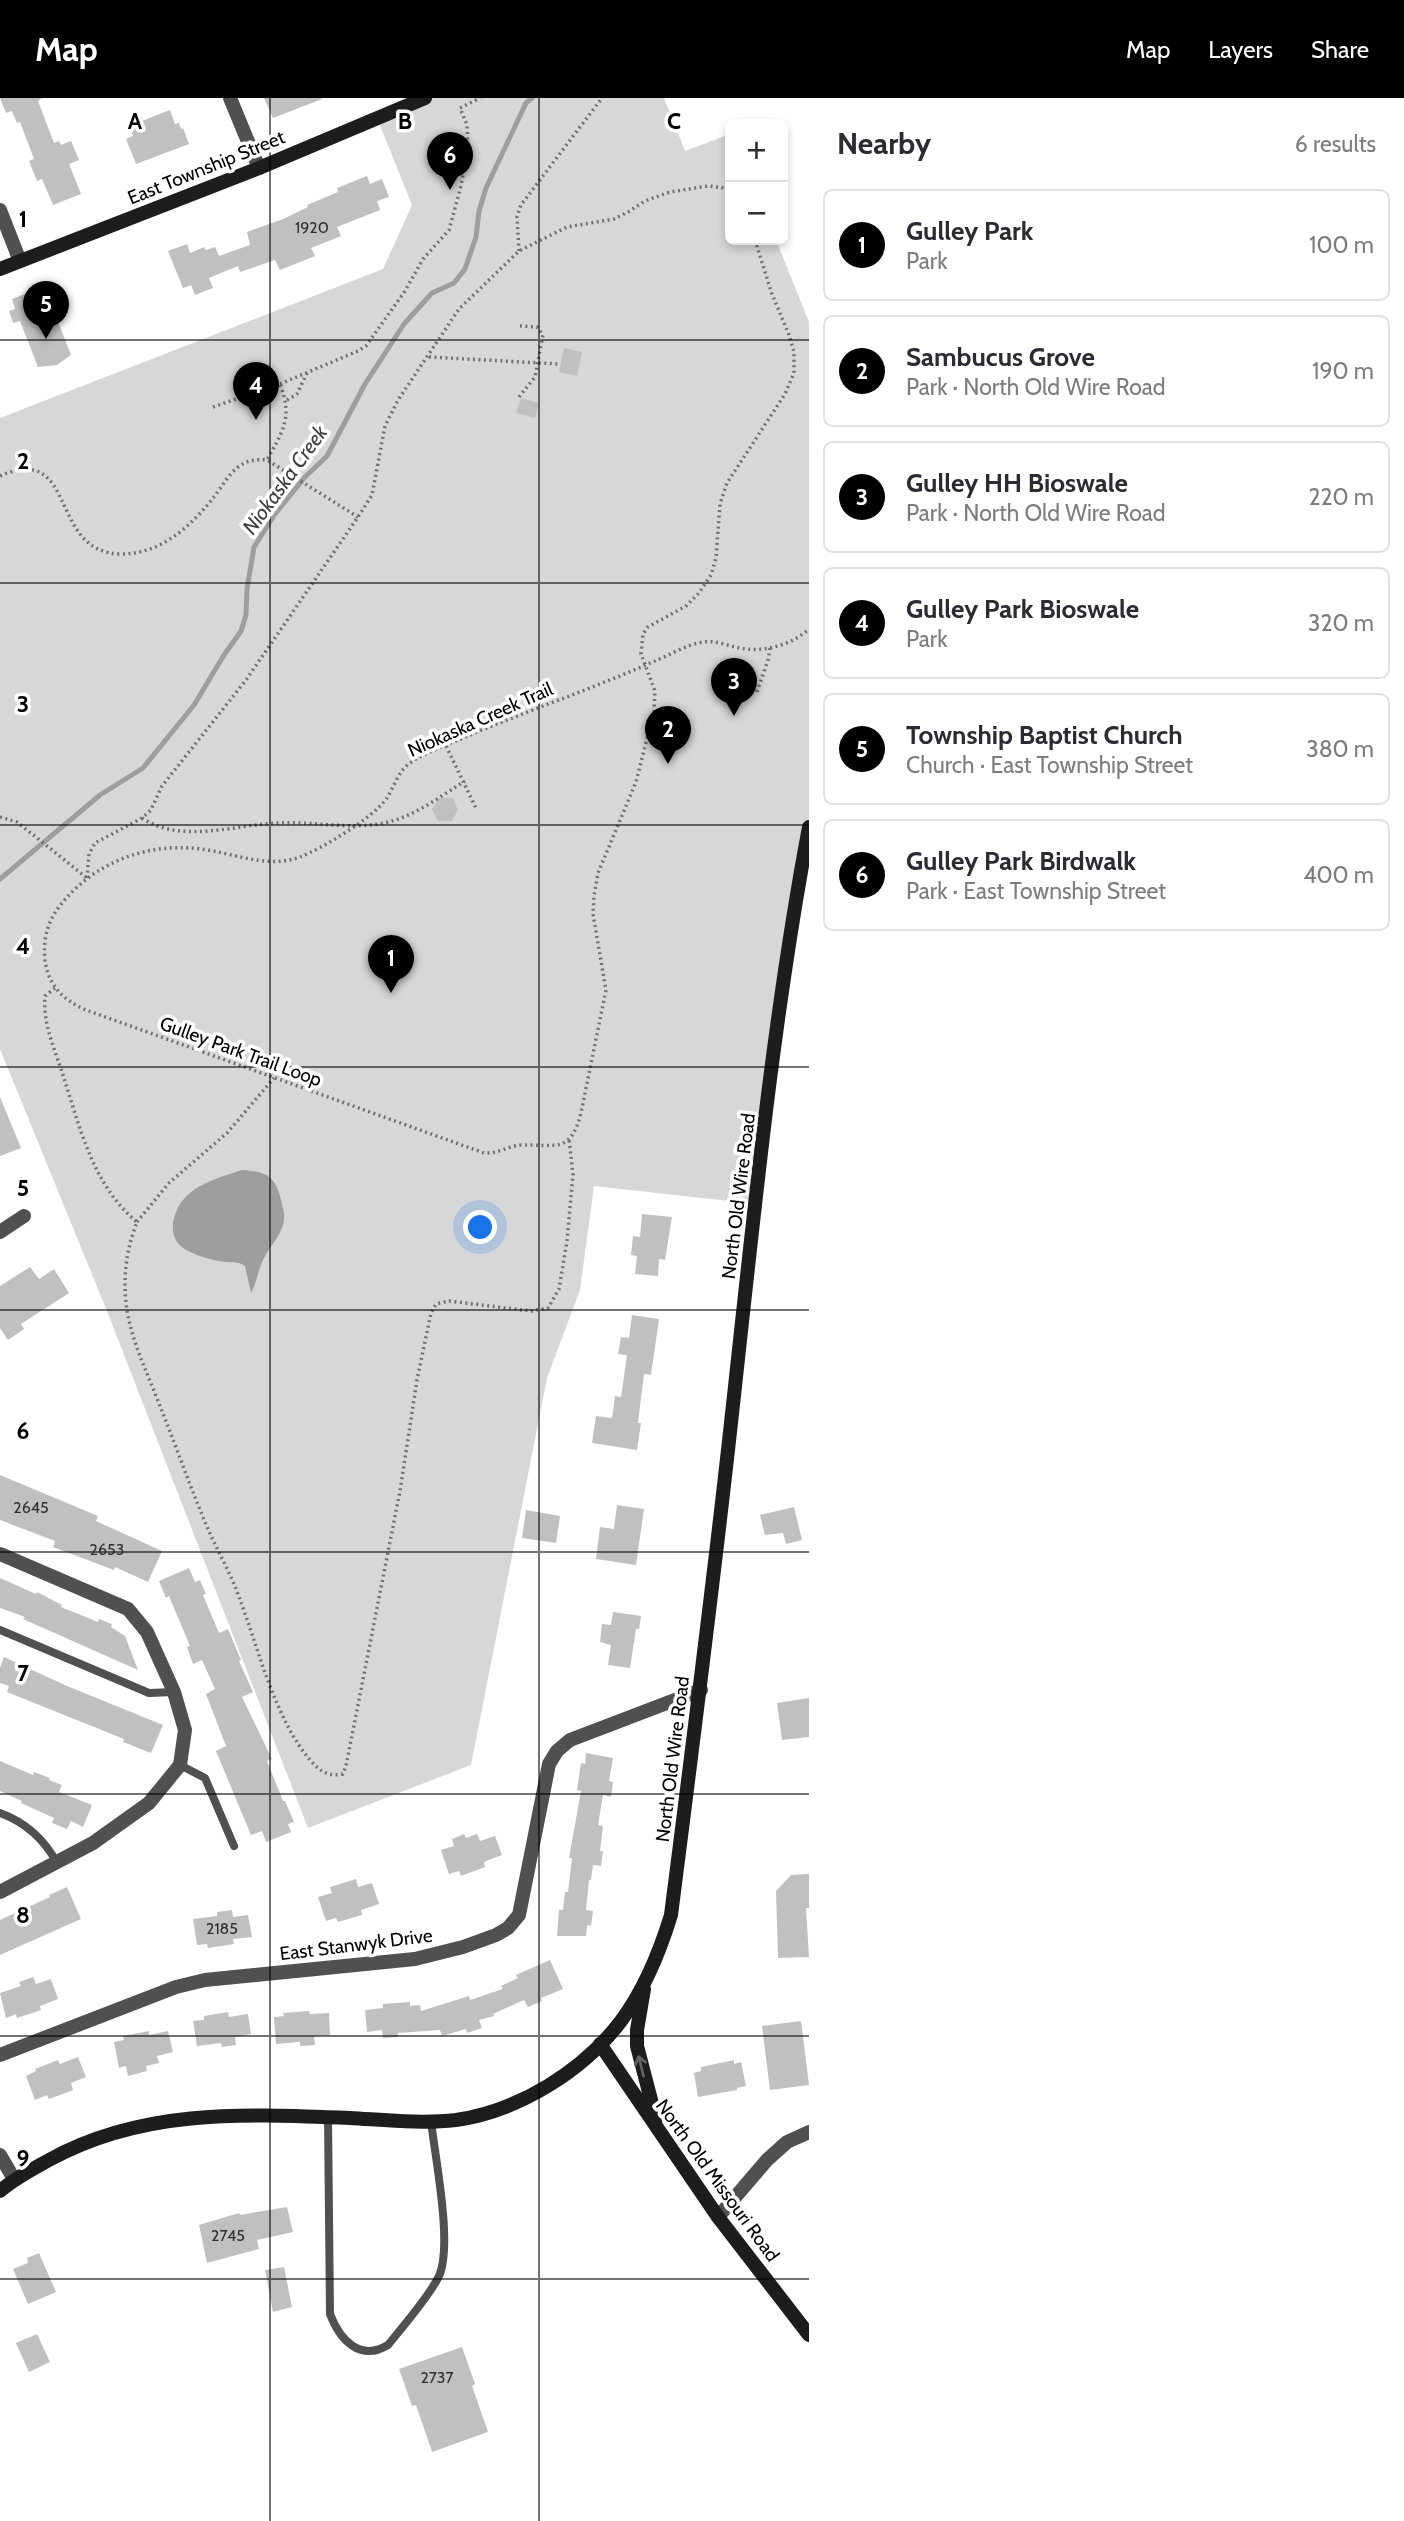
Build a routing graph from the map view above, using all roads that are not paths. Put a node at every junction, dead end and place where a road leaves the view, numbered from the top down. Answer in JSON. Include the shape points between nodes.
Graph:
{"nodes":[{"id":1,"x":230,"y":98,"type":"edge"},
{"id":2,"x":425,"y":98,"type":"edge"},
{"id":3,"x":258,"y":167,"type":"junction"},
{"id":4,"x":0,"y":210,"type":"edge"},
{"id":5,"x":20,"y":261,"type":"junction"},
{"id":6,"x":0,"y":270,"type":"edge"},
{"id":7,"x":809,"y":827,"type":"edge"},
{"id":8,"x":24,"y":1216,"type":"dead end"},
{"id":9,"x":0,"y":1232,"type":"edge"},
{"id":10,"x":0,"y":1554,"type":"edge"},
{"id":11,"x":0,"y":1629,"type":"edge"},
{"id":12,"x":701,"y":1689,"type":"junction"},
{"id":13,"x":174,"y":1692,"type":"junction"},
{"id":14,"x":180,"y":1765,"type":"junction"},
{"id":15,"x":0,"y":1813,"type":"edge"},
{"id":16,"x":234,"y":1846,"type":"dead end"},
{"id":17,"x":57,"y":1863,"type":"junction"},
{"id":18,"x":0,"y":1892,"type":"edge"},
{"id":19,"x":646,"y":1977,"type":"junction"},
{"id":20,"x":600,"y":2044,"type":"junction"},
{"id":21,"x":0,"y":2055,"type":"edge"},
{"id":22,"x":328,"y":2118,"type":"junction"},
{"id":23,"x":431,"y":2121,"type":"junction"},
{"id":24,"x":659,"y":2132,"type":"junction"},
{"id":25,"x":809,"y":2132,"type":"edge"},
{"id":26,"x":0,"y":2155,"type":"edge"},
{"id":27,"x":14,"y":2179,"type":"junction"},
{"id":28,"x":0,"y":2191,"type":"edge"},
{"id":29,"x":718,"y":2217,"type":"junction"},
{"id":30,"x":809,"y":2335,"type":"edge"}],
"edges":[{"from":1,"to":3,"type":"street"},
{"from":2,"to":3,"type":"street","name":"East Township Street"},
{"from":3,"to":5,"type":"street","name":"East Township Street"},
{"from":4,"to":5,"type":"street"},
{"from":5,"to":6,"type":"street","name":"East Township Street"},
{"from":7,"to":12,"type":"street","name":"North Old Wire Road","via":[[785,962]]},
{"from":8,"to":9,"type":"street"},
{"from":10,"to":13,"type":"street","via":[[128,1609],[147,1632]]},
{"from":11,"to":13,"type":"lane","via":[[149,1693]]},
{"from":12,"to":19,"type":"street","name":"North Old Wire Road","via":[[671,1915]]},
{"from":12,"to":21,"type":"street","name":"East Stanwyk Drive","via":[[570,1740],[557,1751],[549,1764],[519,1915],[496,1935],[415,1959],[205,1980],[176,1987]]},
{"from":13,"to":14,"type":"street","via":[[185,1730]]},
{"from":14,"to":16,"type":"lane","via":[[205,1778]]},
{"from":14,"to":17,"type":"street","via":[[149,1802]]},
{"from":15,"to":17,"type":"lane","via":[[18,1819],[48,1845]]},
{"from":17,"to":18,"type":"street"},
{"from":19,"to":20,"type":"street","name":"North Old Wire Road","via":[[622,2020]]},
{"from":24,"to":19,"type":"street","one_way":true,"via":[[636,2046]]},
{"from":20,"to":23,"type":"street","name":"North Old Wire Road","via":[[558,2079],[515,2104],[485,2114]]},
{"from":20,"to":24,"type":"street","name":"North Old Missouri Road"},
{"from":22,"to":23,"type":"street","name":"North Old Wire Road"},
{"from":22,"to":23,"type":"lane","via":[[330,2314],[343,2340],[355,2349],[369,2351],[388,2345],[440,2275],[445,2255]]},
{"from":22,"to":27,"type":"street","name":"North Old Wire Road","via":[[215,2116],[154,2122],[103,2135]]},
{"from":24,"to":29,"type":"street","name":"North Old Missouri Road"},
{"from":25,"to":29,"type":"street","via":[[787,2142],[767,2160]]},
{"from":26,"to":27,"type":"street"},
{"from":27,"to":28,"type":"street","name":"North Old Wire Road"},
{"from":29,"to":30,"type":"street","name":"North Old Missouri Road"}]}
